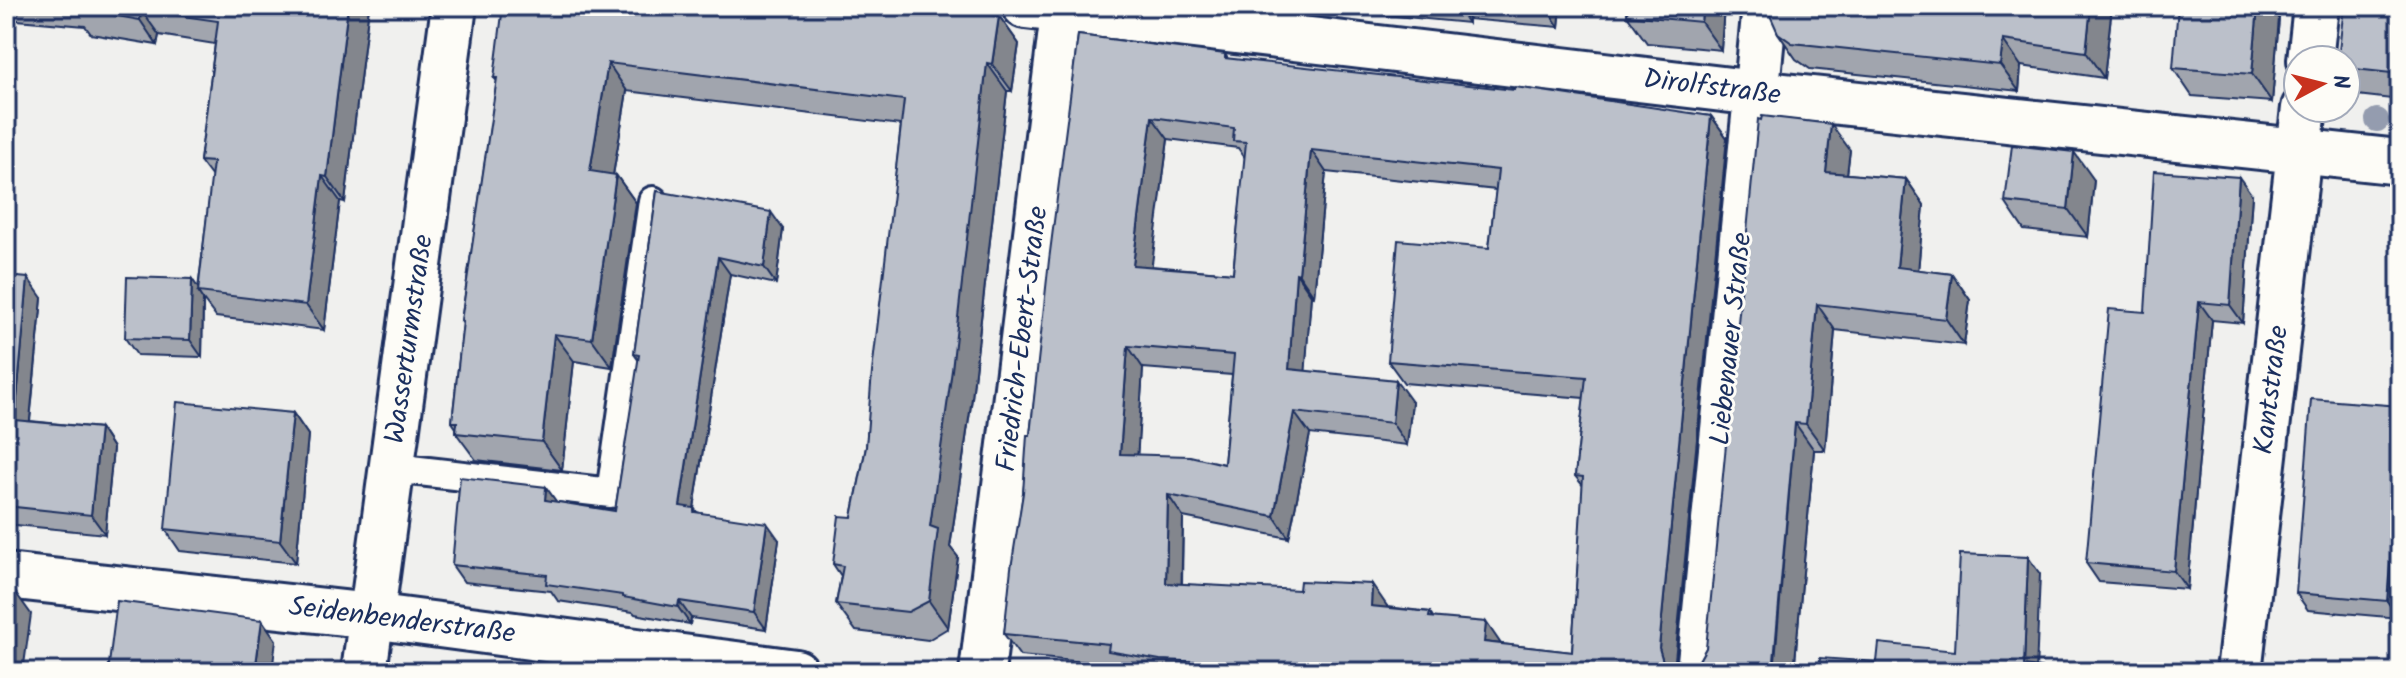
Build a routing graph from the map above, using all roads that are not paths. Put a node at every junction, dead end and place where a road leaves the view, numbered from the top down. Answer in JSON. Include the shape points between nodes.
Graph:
{"nodes":[{"id":1,"x":454,"y":6,"type":"edge"},
{"id":2,"x":1765,"y":6,"type":"edge"},
{"id":3,"x":2316,"y":6,"type":"edge"},
{"id":4,"x":1051,"y":8,"type":"edge"},
{"id":5,"x":2312,"y":44,"type":"edge"},
{"id":6,"x":1756,"y":93,"type":"junction"},
{"id":7,"x":2302,"y":124,"type":"edge"},
{"id":8,"x":2299,"y":152,"type":"junction"},
{"id":9,"x":2400,"y":162,"type":"edge"},
{"id":10,"x":653,"y":201,"type":"edge"},
{"id":11,"x":393,"y":468,"type":"junction"},
{"id":12,"x":6,"y":576,"type":"edge"},
{"id":13,"x":371,"y":616,"type":"junction"},
{"id":14,"x":364,"y":672,"type":"edge"},
{"id":15,"x":796,"y":672,"type":"edge"},
{"id":16,"x":982,"y":672,"type":"edge"},
{"id":17,"x":1699,"y":672,"type":"edge"},
{"id":18,"x":2239,"y":672,"type":"edge"}],
"edges":[{"from":1,"to":11,"type":"street","name":"Wasserturmstraße"},
{"from":2,"to":6,"type":"street","name":"Liebenauer Straße"},
{"from":3,"to":5,"type":"street"},
{"from":4,"to":6,"type":"street","name":"Dirolfstraße"},
{"from":4,"to":16,"type":"street","name":"Friedrich-Ebert-Straße"},
{"from":6,"to":8,"type":"street","name":"Dirolfstraße"},
{"from":6,"to":17,"type":"street","name":"Liebenauer Straße"},
{"from":7,"to":8,"type":"street","name":"Kantstraße"},
{"from":8,"to":9,"type":"street","name":"Dirolfstraße"},
{"from":8,"to":18,"type":"street","name":"Kantstraße"},
{"from":10,"to":11,"type":"lane","via":[[611,493]]},
{"from":11,"to":13,"type":"street","name":"Wasserturmstraße"},
{"from":12,"to":13,"type":"street","name":"Seidenbenderstraße"},
{"from":13,"to":14,"type":"street","name":"Wasserturmstraße"},
{"from":13,"to":15,"type":"street","name":"Seidenbenderstraße"}]}
